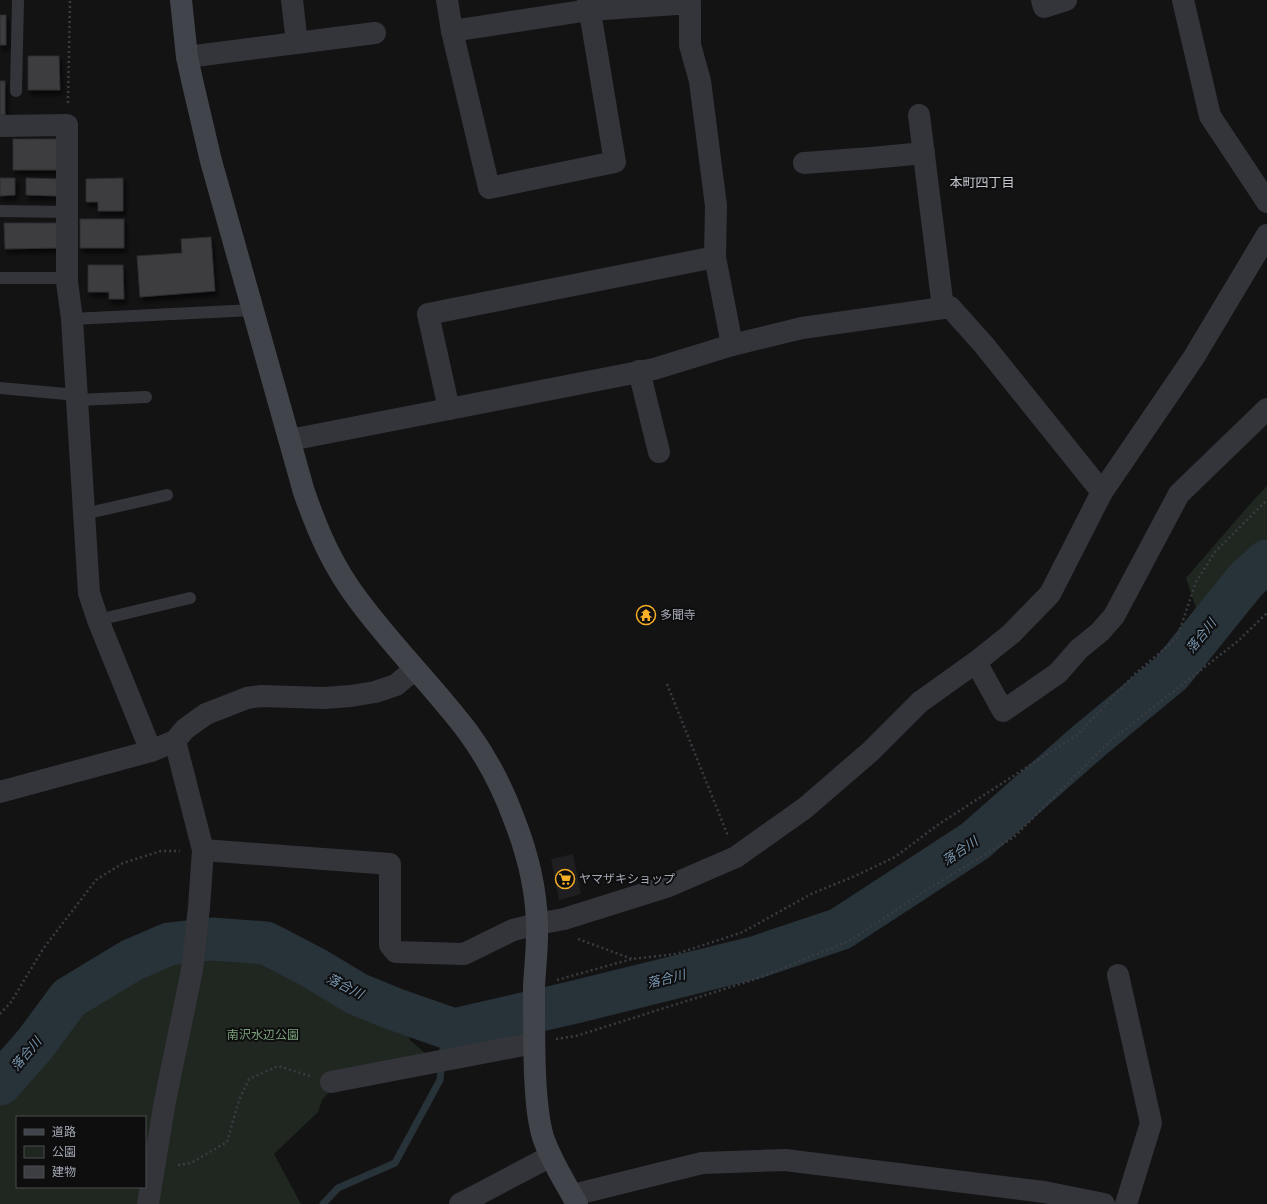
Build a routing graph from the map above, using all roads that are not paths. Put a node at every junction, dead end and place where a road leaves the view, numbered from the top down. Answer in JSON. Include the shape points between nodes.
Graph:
{"nodes":[{"id":1,"x":18,"y":0,"type":"edge"},
{"id":2,"x":181,"y":0,"type":"edge"},
{"id":3,"x":292,"y":0,"type":"edge"},
{"id":4,"x":447,"y":0,"type":"edge"},
{"id":5,"x":1042,"y":0,"type":"edge"},
{"id":6,"x":1066,"y":0,"type":"edge"},
{"id":7,"x":1183,"y":0,"type":"edge"},
{"id":8,"x":690,"y":1,"type":"edge"},
{"id":9,"x":589,"y":5,"type":"edge"},
{"id":10,"x":452,"y":31,"type":"junction"},
{"id":11,"x":376,"y":34,"type":"dead end"},
{"id":12,"x":297,"y":43,"type":"junction"},
{"id":13,"x":187,"y":57,"type":"junction"},
{"id":14,"x":16,"y":91,"type":"dead end"},
{"id":15,"x":919,"y":115,"type":"dead end"},
{"id":16,"x":0,"y":126,"type":"edge"},
{"id":17,"x":924,"y":153,"type":"junction"},
{"id":18,"x":804,"y":162,"type":"dead end"},
{"id":19,"x":1267,"y":202,"type":"edge"},
{"id":20,"x":0,"y":211,"type":"edge"},
{"id":21,"x":67,"y":212,"type":"junction"},
{"id":22,"x":1267,"y":235,"type":"edge"},
{"id":23,"x":716,"y":257,"type":"junction"},
{"id":24,"x":0,"y":278,"type":"edge"},
{"id":25,"x":67,"y":278,"type":"junction"},
{"id":26,"x":943,"y":308,"type":"junction"},
{"id":27,"x":253,"y":310,"type":"junction"},
{"id":28,"x":72,"y":319,"type":"junction"},
{"id":29,"x":732,"y":345,"type":"junction"},
{"id":30,"x":639,"y":372,"type":"junction"},
{"id":31,"x":0,"y":388,"type":"edge"},
{"id":32,"x":146,"y":397,"type":"dead end"},
{"id":33,"x":77,"y":398,"type":"junction"},
{"id":34,"x":449,"y":409,"type":"junction"},
{"id":35,"x":1267,"y":409,"type":"edge"},
{"id":36,"x":290,"y":440,"type":"junction"},
{"id":37,"x":659,"y":452,"type":"dead end"},
{"id":38,"x":1102,"y":492,"type":"junction"},
{"id":39,"x":167,"y":495,"type":"dead end"},
{"id":40,"x":84,"y":514,"type":"junction"},
{"id":41,"x":190,"y":598,"type":"dead end"},
{"id":42,"x":98,"y":620,"type":"junction"},
{"id":43,"x":976,"y":662,"type":"junction"},
{"id":44,"x":415,"y":669,"type":"junction"},
{"id":45,"x":175,"y":741,"type":"junction"},
{"id":46,"x":151,"y":751,"type":"junction"},
{"id":47,"x":0,"y":792,"type":"edge"},
{"id":48,"x":202,"y":850,"type":"junction"},
{"id":49,"x":537,"y":924,"type":"junction"},
{"id":50,"x":1118,"y":975,"type":"dead end"},
{"id":51,"x":534,"y":1040,"type":"junction"},
{"id":52,"x":331,"y":1082,"type":"road end"},
{"id":53,"x":551,"y":1156,"type":"junction"},
{"id":54,"x":575,"y":1200,"type":"edge"},
{"id":55,"x":148,"y":1204,"type":"edge"},
{"id":56,"x":460,"y":1204,"type":"edge"},
{"id":57,"x":1104,"y":1204,"type":"edge"},
{"id":58,"x":1126,"y":1204,"type":"edge"}],
"edges":[{"from":1,"to":14,"type":"lane"},
{"from":2,"to":13,"type":"street"},
{"from":3,"to":12,"type":"street"},
{"from":4,"to":10,"type":"street"},
{"from":5,"to":6,"type":"street","via":[[1044,7]]},
{"from":7,"to":19,"type":"street","via":[[1210,116]]},
{"from":8,"to":9,"type":"street"},
{"from":8,"to":23,"type":"street","via":[[690,45],[700,81],[716,206]]},
{"from":9,"to":10,"type":"street"},
{"from":9,"to":10,"type":"street","via":[[615,162],[489,188]]},
{"from":11,"to":12,"type":"street"},
{"from":12,"to":13,"type":"street"},
{"from":13,"to":27,"type":"street","via":[[211,161]]},
{"from":15,"to":17,"type":"street"},
{"from":16,"to":21,"type":"street","via":[[67,125]]},
{"from":17,"to":18,"type":"street"},
{"from":17,"to":26,"type":"street"},
{"from":20,"to":21,"type":"lane"},
{"from":21,"to":25,"type":"street"},
{"from":22,"to":38,"type":"street","via":[[1194,357]]},
{"from":23,"to":29,"type":"street"},
{"from":23,"to":34,"type":"street","via":[[428,314]]},
{"from":24,"to":25,"type":"lane"},
{"from":25,"to":28,"type":"street"},
{"from":26,"to":29,"type":"street","via":[[802,328]]},
{"from":26,"to":38,"type":"street","via":[[950,307],[984,345]]},
{"from":27,"to":28,"type":"lane"},
{"from":27,"to":36,"type":"street"},
{"from":28,"to":33,"type":"street"},
{"from":29,"to":30,"type":"street"},
{"from":30,"to":34,"type":"street"},
{"from":30,"to":37,"type":"street"},
{"from":31,"to":33,"type":"lane"},
{"from":32,"to":33,"type":"lane"},
{"from":33,"to":40,"type":"street"},
{"from":34,"to":36,"type":"street"},
{"from":35,"to":43,"type":"street","via":[[1179,494],[1114,616],[1058,673],[1003,711]]},
{"from":36,"to":44,"type":"street","via":[[304,492],[326,550],[359,601]]},
{"from":38,"to":43,"type":"street","via":[[1050,594],[1011,634]]},
{"from":39,"to":40,"type":"lane"},
{"from":40,"to":42,"type":"street","via":[[89,593]]},
{"from":41,"to":42,"type":"lane"},
{"from":42,"to":46,"type":"street"},
{"from":43,"to":49,"type":"street","via":[[920,702],[871,751],[805,808],[736,857],[669,886],[564,919]]},
{"from":44,"to":45,"type":"street","via":[[396,684],[375,692],[324,698],[247,698],[206,714],[185,729]]},
{"from":44,"to":49,"type":"street","via":[[479,748],[499,784],[524,847],[532,879]]},
{"from":45,"to":46,"type":"street"},
{"from":45,"to":48,"type":"street"},
{"from":46,"to":47,"type":"street"},
{"from":48,"to":49,"type":"street","via":[[390,864],[390,945],[396,952],[464,954],[513,930]]},
{"from":48,"to":55,"type":"street","via":[[192,970],[165,1101]]},
{"from":49,"to":51,"type":"street"},
{"from":50,"to":58,"type":"street","via":[[1151,1123]]},
{"from":51,"to":52,"type":"street"},
{"from":51,"to":53,"type":"street","via":[[539,1112],[543,1136]]},
{"from":53,"to":54,"type":"street"},
{"from":53,"to":56,"type":"street"},
{"from":54,"to":57,"type":"street","via":[[702,1163],[784,1160],[1044,1192]]}]}
